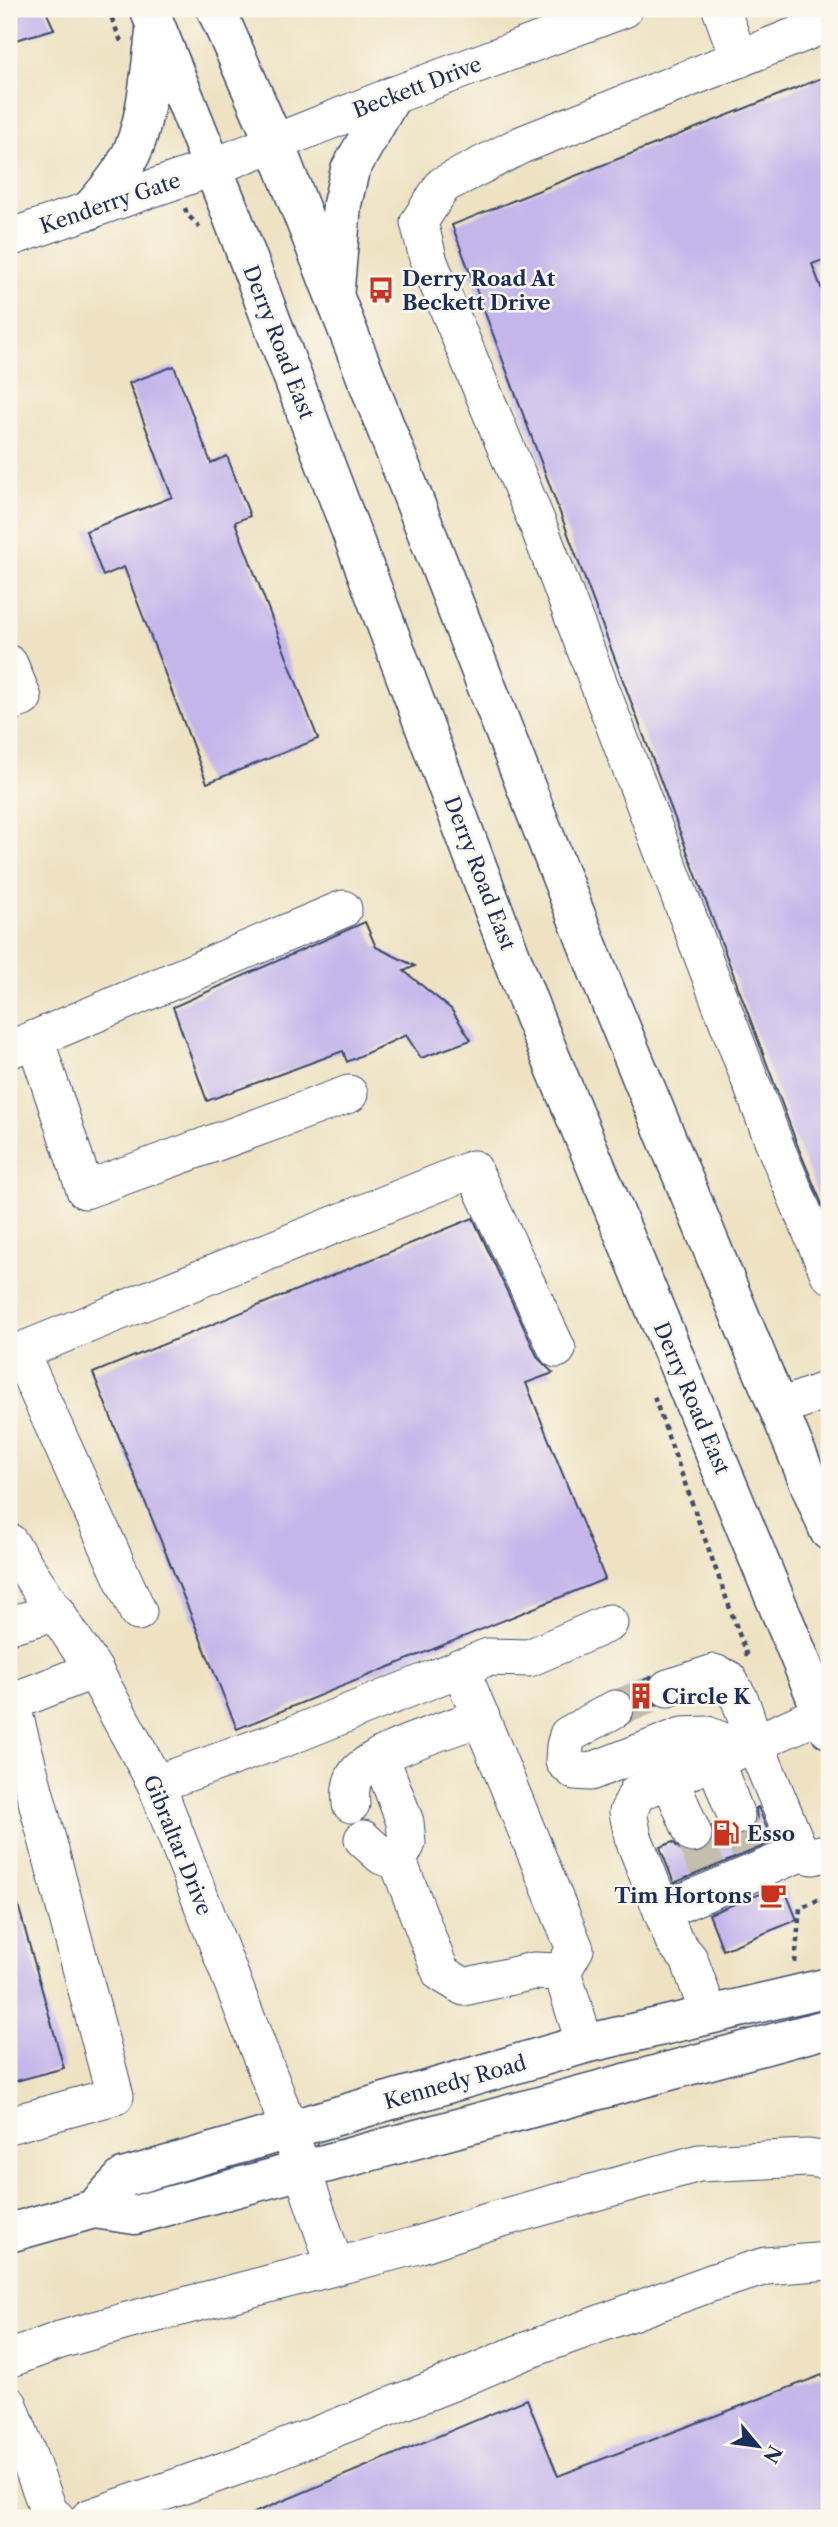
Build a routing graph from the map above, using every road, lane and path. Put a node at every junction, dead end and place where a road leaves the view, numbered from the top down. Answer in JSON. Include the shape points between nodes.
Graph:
{"nodes":[{"id":1,"x":216,"y":9,"type":"edge"},
{"id":2,"x":624,"y":9,"type":"edge"},
{"id":3,"x":721,"y":9,"type":"edge"},
{"id":4,"x":152,"y":18,"type":"edge"},
{"id":5,"x":829,"y":26,"type":"edge"},
{"id":6,"x":739,"y":59,"type":"junction"},
{"id":7,"x":392,"y":96,"type":"junction"},
{"id":8,"x":275,"y":144,"type":"junction"},
{"id":9,"x":211,"y":168,"type":"junction"},
{"id":10,"x":90,"y":210,"type":"junction"},
{"id":11,"x":9,"y":238,"type":"edge"},
{"id":12,"x":335,"y":297,"type":"junction"},
{"id":13,"x":9,"y":664,"type":"edge"},
{"id":14,"x":9,"y":703,"type":"edge"},
{"id":15,"x":343,"y":909,"type":"dead end"},
{"id":16,"x":22,"y":1045,"type":"edge"},
{"id":17,"x":349,"y":1094,"type":"dead end"},
{"id":18,"x":829,"y":1275,"type":"edge"},
{"id":19,"x":558,"y":1349,"type":"dead end"},
{"id":20,"x":14,"y":1354,"type":"edge"},
{"id":21,"x":829,"y":1388,"type":"edge"},
{"id":22,"x":778,"y":1408,"type":"junction"},
{"id":23,"x":829,"y":1531,"type":"edge"},
{"id":24,"x":9,"y":1542,"type":"edge"},
{"id":25,"x":57,"y":1612,"type":"junction"},
{"id":26,"x":138,"y":1612,"type":"dead end"},
{"id":27,"x":609,"y":1623,"type":"dead end"},
{"id":28,"x":9,"y":1625,"type":"edge"},
{"id":29,"x":460,"y":1667,"type":"junction"},
{"id":30,"x":94,"y":1670,"type":"junction"},
{"id":31,"x":668,"y":1688,"type":"tunnel mouth"},
{"id":32,"x":10,"y":1703,"type":"edge"},
{"id":33,"x":615,"y":1709,"type":"tunnel mouth"},
{"id":34,"x":481,"y":1717,"type":"junction"},
{"id":35,"x":826,"y":1721,"type":"edge"},
{"id":36,"x":738,"y":1751,"type":"junction"},
{"id":37,"x":638,"y":1753,"type":"junction"},
{"id":38,"x":380,"y":1756,"type":"junction"},
{"id":39,"x":156,"y":1784,"type":"junction"},
{"id":40,"x":661,"y":1784,"type":"junction"},
{"id":41,"x":351,"y":1804,"type":"dead end"},
{"id":42,"x":736,"y":1816,"type":"tunnel mouth"},
{"id":43,"x":693,"y":1834,"type":"tunnel mouth"},
{"id":44,"x":363,"y":1839,"type":"dead end"},
{"id":45,"x":815,"y":1853,"type":"edge"},
{"id":46,"x":398,"y":1861,"type":"junction"},
{"id":47,"x":829,"y":1895,"type":"edge"},
{"id":48,"x":662,"y":1911,"type":"junction"},
{"id":49,"x":562,"y":1972,"type":"junction"},
{"id":50,"x":818,"y":1979,"type":"edge"},
{"id":51,"x":709,"y":2015,"type":"junction"},
{"id":52,"x":829,"y":2028,"type":"edge"},
{"id":53,"x":584,"y":2044,"type":"junction"},
{"id":54,"x":9,"y":2125,"type":"edge"},
{"id":55,"x":289,"y":2131,"type":"junction"},
{"id":56,"x":829,"y":2161,"type":"edge"},
{"id":57,"x":303,"y":2169,"type":"junction"},
{"id":58,"x":94,"y":2209,"type":"junction"},
{"id":59,"x":9,"y":2233,"type":"edge"},
{"id":60,"x":829,"y":2262,"type":"edge"},
{"id":61,"x":335,"y":2266,"type":"junction"},
{"id":62,"x":9,"y":2360,"type":"edge"},
{"id":63,"x":9,"y":2405,"type":"edge"},
{"id":64,"x":56,"y":2518,"type":"edge"},
{"id":65,"x":89,"y":2518,"type":"edge"}],
"edges":[{"from":1,"to":8,"type":"main road"},
{"from":2,"to":7,"type":"street","name":"Beckett Drive"},
{"from":3,"to":6,"type":"street"},
{"from":4,"to":9,"type":"main road","name":"Derry Road East"},
{"from":4,"to":10,"type":"main road","via":[[149,79],[132,152]]},
{"from":5,"to":6,"type":"street"},
{"from":6,"to":18,"type":"street","via":[[499,156],[443,185],[419,222],[429,261],[540,530]]},
{"from":7,"to":8,"type":"street","name":"Beckett Drive"},
{"from":7,"to":12,"type":"main road","via":[[350,170],[342,204]]},
{"from":8,"to":9,"type":"street","name":"Beckett Drive"},
{"from":8,"to":12,"type":"main road"},
{"from":9,"to":10,"type":"street","name":"Kenderry Gate"},
{"from":9,"to":35,"type":"main road","name":"Derry Road East","via":[[534,1017]]},
{"from":10,"to":11,"type":"street","name":"Kenderry Gate"},
{"from":12,"to":22,"type":"main road","via":[[602,982]]},
{"from":13,"to":14,"type":"street","via":[[23,698]]},
{"from":15,"to":16,"type":"street"},
{"from":16,"to":17,"type":"street","via":[[85,1190]]},
{"from":19,"to":20,"type":"street","via":[[473,1169]]},
{"from":20,"to":26,"type":"street"},
{"from":21,"to":22,"type":"street"},
{"from":22,"to":23,"type":"main road"},
{"from":24,"to":25,"type":"street","name":"Gibraltar Drive"},
{"from":25,"to":28,"type":"street"},
{"from":25,"to":30,"type":"street","name":"Gibraltar Drive"},
{"from":27,"to":29,"type":"street","via":[[530,1658],[488,1657]]},
{"from":29,"to":34,"type":"street"},
{"from":29,"to":39,"type":"street"},
{"from":30,"to":32,"type":"street"},
{"from":30,"to":39,"type":"street","name":"Gibraltar Drive"},
{"from":31,"to":36,"type":"street","via":[[714,1673],[728,1679],[740,1700]]},
{"from":32,"to":54,"type":"street","via":[[115,2096]]},
{"from":33,"to":37,"type":"street","via":[[568,1735],[564,1762],[575,1771],[590,1772]]},
{"from":34,"to":38,"type":"street"},
{"from":34,"to":49,"type":"street","via":[[575,1949]]},
{"from":35,"to":36,"type":"street"},
{"from":36,"to":37,"type":"street","via":[[707,1735],[682,1735]]},
{"from":36,"to":40,"type":"street"},
{"from":36,"to":42,"type":"street"},
{"from":36,"to":45,"type":"street"},
{"from":37,"to":40,"type":"street"},
{"from":38,"to":41,"type":"street","via":[[358,1773],[350,1789]]},
{"from":38,"to":46,"type":"street","via":[[405,1822],[407,1843]]},
{"from":39,"to":55,"type":"street","name":"Gibraltar Drive"},
{"from":40,"to":43,"type":"street"},
{"from":40,"to":48,"type":"street","via":[[637,1793],[628,1812],[633,1838]]},
{"from":44,"to":46,"type":"street","via":[[383,1856]]},
{"from":45,"to":48,"type":"street","via":[[754,1863],[712,1880]]},
{"from":46,"to":49,"type":"street","via":[[441,1973],[464,1987],[533,1971]]},
{"from":47,"to":50,"type":"path","via":[[800,1908]]},
{"from":48,"to":51,"type":"street","via":[[674,1941],[689,1958]]},
{"from":49,"to":53,"type":"street"},
{"from":50,"to":51,"type":"main road","name":"Kennedy Road"},
{"from":51,"to":53,"type":"main road","name":"Kennedy Road"},
{"from":52,"to":57,"type":"main road","name":"Kennedy Road"},
{"from":53,"to":55,"type":"main road","name":"Kennedy Road"},
{"from":55,"to":57,"type":"street","name":"Gibraltar Drive"},
{"from":55,"to":58,"type":"main road","name":"Kennedy Road","via":[[123,2178]]},
{"from":56,"to":61,"type":"street","via":[[699,2163]]},
{"from":57,"to":58,"type":"main road","name":"Kennedy Road","via":[[135,2215]]},
{"from":57,"to":61,"type":"street","name":"Gibraltar Drive"},
{"from":58,"to":59,"type":"main road","name":"Kennedy Road"},
{"from":60,"to":65,"type":"street","via":[[766,2266],[711,2283],[520,2353],[263,2457]]},
{"from":61,"to":62,"type":"street","via":[[60,2340]]},
{"from":63,"to":64,"type":"street","via":[[50,2514]]}]}
